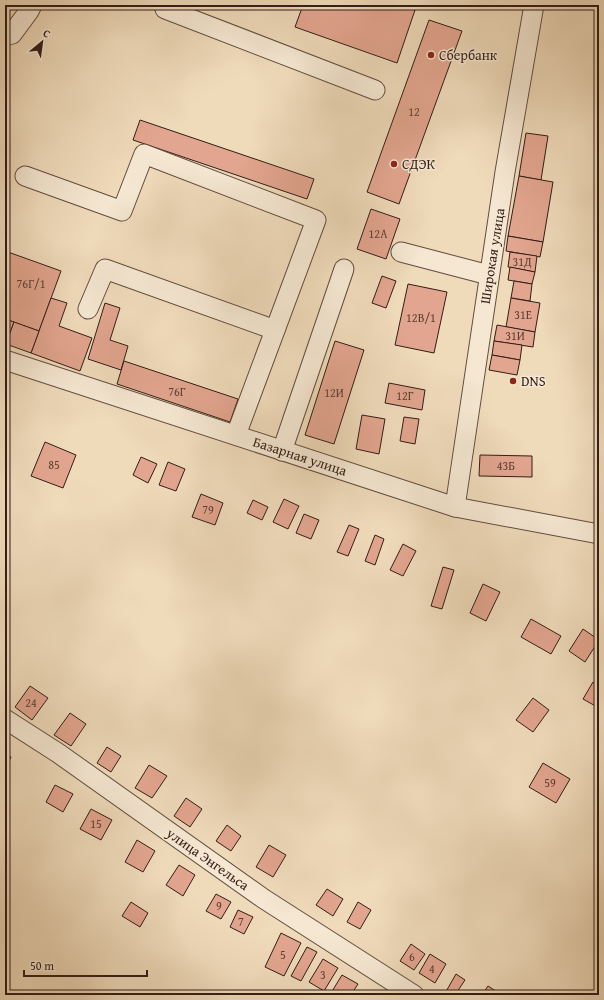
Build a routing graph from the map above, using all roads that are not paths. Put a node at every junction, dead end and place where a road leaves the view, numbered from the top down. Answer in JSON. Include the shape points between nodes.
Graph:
{"nodes":[{"id":1,"x":32,"y":5,"type":"edge"},
{"id":2,"x":166,"y":5,"type":"edge"},
{"id":3,"x":534,"y":5,"type":"edge"},
{"id":4,"x":5,"y":36,"type":"edge"},
{"id":5,"x":375,"y":90,"type":"dead end"},
{"id":6,"x":25,"y":176,"type":"dead end"},
{"id":7,"x":401,"y":252,"type":"dead end"},
{"id":8,"x":344,"y":269,"type":"dead end"},
{"id":9,"x":489,"y":275,"type":"junction"},
{"id":10,"x":88,"y":309,"type":"dead end"},
{"id":11,"x":275,"y":330,"type":"junction"},
{"id":12,"x":5,"y":360,"type":"edge"},
{"id":13,"x":236,"y":435,"type":"junction"},
{"id":14,"x":282,"y":451,"type":"junction"},
{"id":15,"x":455,"y":507,"type":"junction"},
{"id":16,"x":599,"y":534,"type":"edge"},
{"id":17,"x":5,"y":719,"type":"edge"},
{"id":18,"x":414,"y":995,"type":"edge"}],
"edges":[{"from":1,"to":4,"type":"street","via":[[12,34]]},
{"from":2,"to":5,"type":"street","via":[[165,9]]},
{"from":3,"to":9,"type":"street","name":"Широкая улица"},
{"from":6,"to":11,"type":"street","via":[[122,211],[144,154],[316,220]]},
{"from":7,"to":9,"type":"street"},
{"from":8,"to":14,"type":"street"},
{"from":9,"to":15,"type":"street","name":"Широкая улица"},
{"from":10,"to":11,"type":"street","via":[[105,269]]},
{"from":11,"to":13,"type":"street"},
{"from":12,"to":13,"type":"street","name":"Базарная улица"},
{"from":13,"to":14,"type":"street","name":"Базарная улица"},
{"from":14,"to":15,"type":"street","name":"Базарная улица"},
{"from":15,"to":16,"type":"street","name":"Базарная улица"},
{"from":17,"to":18,"type":"street","name":"улица Энгельса","via":[[58,753],[264,899]]}]}
